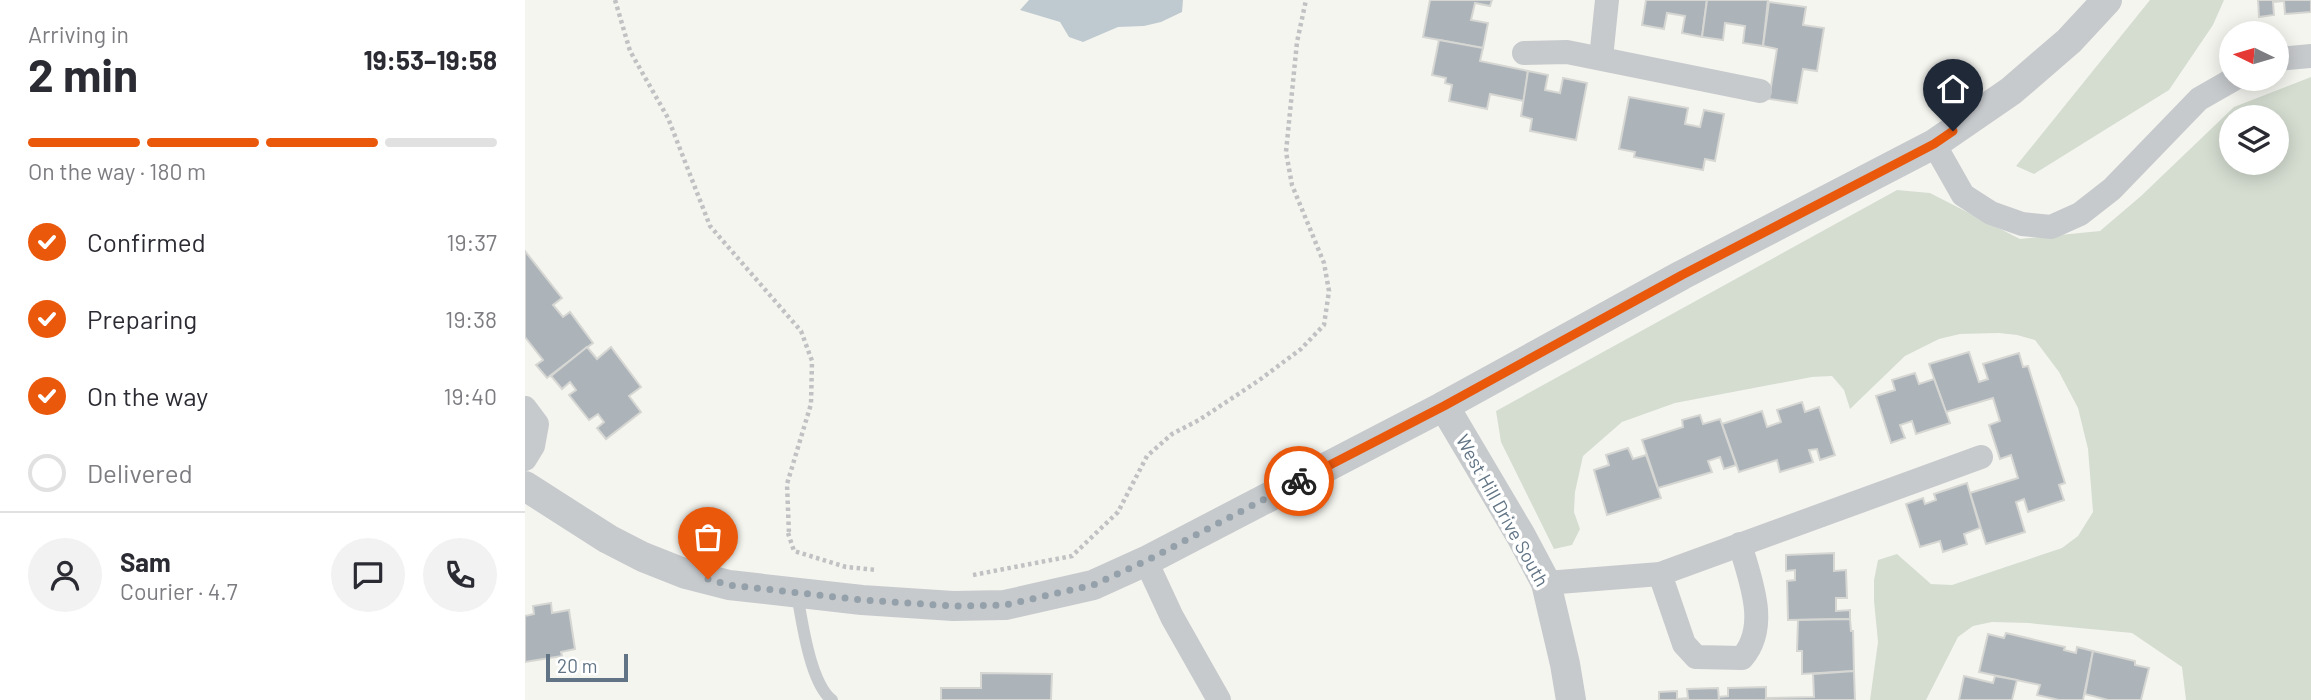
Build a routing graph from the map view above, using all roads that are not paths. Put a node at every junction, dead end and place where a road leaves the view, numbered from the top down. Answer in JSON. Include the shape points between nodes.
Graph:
{"nodes":[{"id":1,"x":1607,"y":0,"type":"edge"},
{"id":2,"x":2107,"y":0,"type":"edge"},
{"id":3,"x":1524,"y":53,"type":"dead end"},
{"id":4,"x":2311,"y":56,"type":"edge"},
{"id":5,"x":1601,"y":58,"type":"junction"},
{"id":6,"x":2289,"y":58,"type":"edge"},
{"id":7,"x":2219,"y":88,"type":"edge"},
{"id":8,"x":1759,"y":91,"type":"dead end"},
{"id":9,"x":1934,"y":144,"type":"junction"},
{"id":10,"x":1444,"y":406,"type":"junction"},
{"id":11,"x":525,"y":408,"type":"edge"},
{"id":12,"x":1981,"y":457,"type":"dead end"},
{"id":13,"x":525,"y":459,"type":"edge"},
{"id":14,"x":525,"y":486,"type":"edge"},
{"id":15,"x":1740,"y":544,"type":"junction"},
{"id":16,"x":1146,"y":561,"type":"junction"},
{"id":17,"x":1660,"y":574,"type":"junction"},
{"id":18,"x":1546,"y":583,"type":"junction"},
{"id":19,"x":796,"y":594,"type":"junction"},
{"id":20,"x":832,"y":700,"type":"edge"},
{"id":21,"x":1218,"y":700,"type":"edge"},
{"id":22,"x":1571,"y":700,"type":"edge"}],
"edges":[{"from":1,"to":5,"type":"street"},
{"from":2,"to":9,"type":"street","via":[[2069,41],[2011,91]]},
{"from":3,"to":5,"type":"street","via":[[1567,52]]},
{"from":4,"to":6,"type":"street"},
{"from":5,"to":8,"type":"street"},
{"from":7,"to":9,"type":"street","via":[[2199,99],[2112,189],[2080,214],[2051,227],[2022,224],[1991,213],[1963,195]]},
{"from":9,"to":10,"type":"street"},
{"from":10,"to":16,"type":"street"},
{"from":10,"to":18,"type":"street","name":"West Hill Drive South"},
{"from":11,"to":13,"type":"street","via":[[537,424]]},
{"from":12,"to":15,"type":"street"},
{"from":14,"to":19,"type":"street","via":[[643,557],[729,585]]},
{"from":15,"to":17,"type":"street"},
{"from":15,"to":17,"type":"street","via":[[1758,606],[1752,647],[1742,658],[1696,657],[1684,644]]},
{"from":16,"to":19,"type":"street","via":[[1093,585],[1005,605],[908,604]]},
{"from":16,"to":21,"type":"street"},
{"from":17,"to":18,"type":"street"},
{"from":18,"to":22,"type":"street","name":"West Hill Drive South"},
{"from":19,"to":20,"type":"lane","via":[[813,667]]}]}
